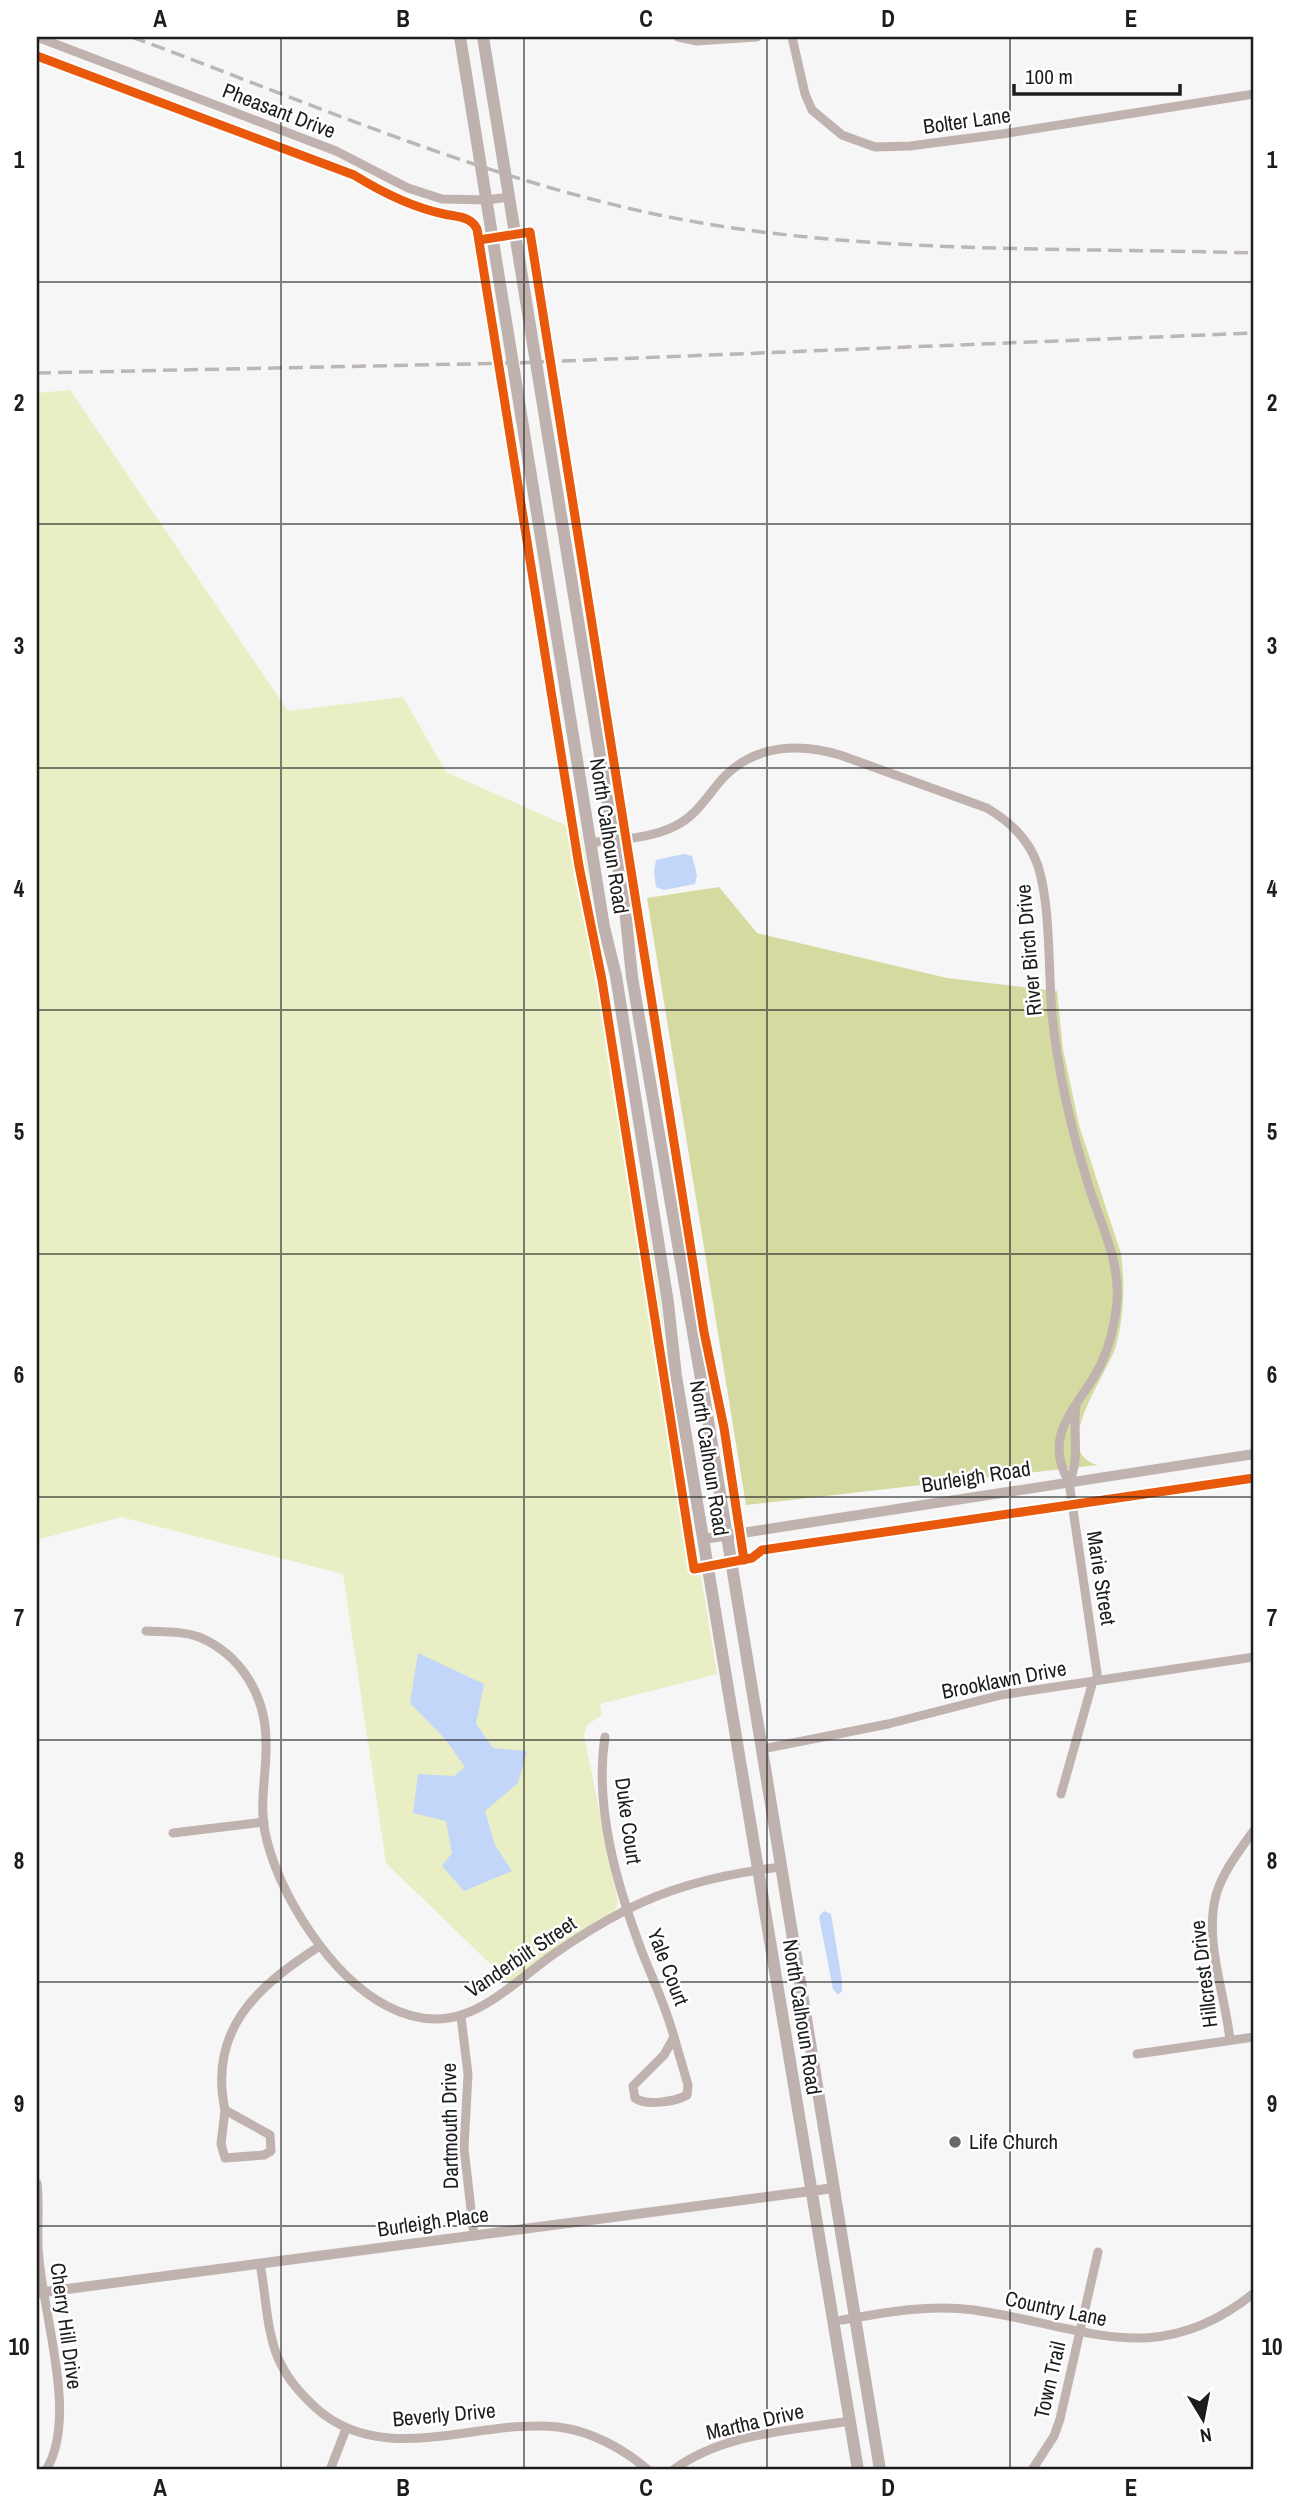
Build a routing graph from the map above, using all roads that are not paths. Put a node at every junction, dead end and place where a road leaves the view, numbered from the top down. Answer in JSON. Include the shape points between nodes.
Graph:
{"nodes":[{"id":1,"x":37,"y":37,"type":"edge"},
{"id":2,"x":460,"y":37,"type":"edge"},
{"id":3,"x":483,"y":37,"type":"edge"},
{"id":4,"x":678,"y":37,"type":"edge"},
{"id":5,"x":757,"y":37,"type":"edge"},
{"id":6,"x":792,"y":37,"type":"edge"},
{"id":7,"x":1254,"y":94,"type":"edge"},
{"id":8,"x":509,"y":197,"type":"junction"},
{"id":9,"x":487,"y":200,"type":"junction"},
{"id":10,"x":614,"y":840,"type":"junction"},
{"id":11,"x":590,"y":843,"type":"junction"},
{"id":12,"x":1077,"y":1404,"type":"junction"},
{"id":13,"x":1254,"y":1454,"type":"edge"},
{"id":14,"x":1069,"y":1482,"type":"junction"},
{"id":15,"x":726,"y":1535,"type":"junction"},
{"id":16,"x":703,"y":1538,"type":"junction"},
{"id":17,"x":146,"y":1631,"type":"dead end"},
{"id":18,"x":1254,"y":1657,"type":"edge"},
{"id":19,"x":1095,"y":1680,"type":"junction"},
{"id":20,"x":605,"y":1737,"type":"dead end"},
{"id":21,"x":762,"y":1749,"type":"junction"},
{"id":22,"x":1061,"y":1794,"type":"dead end"},
{"id":23,"x":264,"y":1822,"type":"junction"},
{"id":24,"x":1254,"y":1830,"type":"edge"},
{"id":25,"x":173,"y":1833,"type":"dead end"},
{"id":26,"x":781,"y":1867,"type":"junction"},
{"id":27,"x":758,"y":1870,"type":"junction"},
{"id":28,"x":627,"y":1909,"type":"junction"},
{"id":29,"x":320,"y":1946,"type":"junction"},
{"id":30,"x":461,"y":2017,"type":"junction"},
{"id":31,"x":674,"y":2037,"type":"junction"},
{"id":32,"x":1254,"y":2037,"type":"edge"},
{"id":33,"x":1230,"y":2040,"type":"junction"},
{"id":34,"x":1137,"y":2054,"type":"dead end"},
{"id":35,"x":225,"y":2110,"type":"junction"},
{"id":36,"x":37,"y":2183,"type":"edge"},
{"id":37,"x":834,"y":2188,"type":"junction"},
{"id":38,"x":811,"y":2191,"type":"junction"},
{"id":39,"x":474,"y":2236,"type":"junction"},
{"id":40,"x":1098,"y":2252,"type":"dead end"},
{"id":41,"x":260,"y":2264,"type":"junction"},
{"id":42,"x":40,"y":2292,"type":"edge"},
{"id":43,"x":1254,"y":2293,"type":"edge"},
{"id":44,"x":855,"y":2317,"type":"junction"},
{"id":45,"x":842,"y":2319,"type":"dead end"},
{"id":46,"x":1079,"y":2334,"type":"junction"},
{"id":47,"x":849,"y":2421,"type":"junction"},
{"id":48,"x":346,"y":2429,"type":"junction"},
{"id":49,"x":46,"y":2470,"type":"edge"},
{"id":50,"x":330,"y":2470,"type":"edge"},
{"id":51,"x":648,"y":2470,"type":"edge"},
{"id":52,"x":673,"y":2470,"type":"edge"},
{"id":53,"x":858,"y":2470,"type":"edge"},
{"id":54,"x":880,"y":2470,"type":"edge"},
{"id":55,"x":1032,"y":2470,"type":"edge"}],
"edges":[{"from":1,"to":9,"type":"street","name":"Pheasant Drive","via":[[336,151],[408,188],[442,199]]},
{"from":2,"to":9,"type":"main road","name":"North Calhoun Road"},
{"from":3,"to":8,"type":"main road","name":"North Calhoun Road"},
{"from":4,"to":5,"type":"street","via":[[697,41]]},
{"from":6,"to":7,"type":"street","name":"Bolter Lane","via":[[812,110],[842,135],[875,147],[988,136]]},
{"from":8,"to":9,"type":"street","name":"Pheasant Drive"},
{"from":8,"to":10,"type":"main road","name":"North Calhoun Road"},
{"from":9,"to":11,"type":"main road","name":"North Calhoun Road"},
{"from":10,"to":11,"type":"street","name":"River Birch Drive"},
{"from":10,"to":12,"type":"street","name":"River Birch Drive","via":[[674,827],[696,813],[737,766],[789,747],[817,748],[964,799],[987,808],[1019,832],[1042,882],[1055,1042],[1065,1097],[1109,1242],[1118,1288],[1108,1347]]},
{"from":10,"to":15,"type":"main road","name":"North Calhoun Road","via":[[634,990]]},
{"from":11,"to":16,"type":"main road","name":"North Calhoun Road","via":[[618,989]]},
{"from":12,"to":14,"type":"street","name":"River Birch Drive","via":[[1073,1430],[1076,1460]]},
{"from":12,"to":14,"type":"street","name":"River Birch Drive","via":[[1062,1426],[1059,1445],[1059,1465]]},
{"from":13,"to":14,"type":"street","name":"Burleigh Road"},
{"from":14,"to":15,"type":"street","name":"Burleigh Road"},
{"from":14,"to":19,"type":"street","name":"Marie Street"},
{"from":15,"to":16,"type":"street","name":"Burleigh Road"},
{"from":15,"to":21,"type":"main road","name":"North Calhoun Road"},
{"from":16,"to":27,"type":"main road","name":"North Calhoun Road"},
{"from":17,"to":23,"type":"street","name":"Vanderbilt Street","via":[[197,1637],[215,1646],[248,1677],[265,1719]]},
{"from":18,"to":19,"type":"street","name":"Brooklawn Drive"},
{"from":19,"to":21,"type":"street","name":"Brooklawn Drive","via":[[964,1702],[888,1724]]},
{"from":19,"to":22,"type":"street","name":"Marie Street"},
{"from":20,"to":28,"type":"street","name":"Duke Court","via":[[602,1757],[608,1825]]},
{"from":21,"to":26,"type":"main road","name":"North Calhoun Road"},
{"from":23,"to":25,"type":"street"},
{"from":23,"to":29,"type":"street","name":"Vanderbilt Street","via":[[287,1894]]},
{"from":24,"to":33,"type":"street","name":"Hillcrest Drive","via":[[1224,1875],[1213,1917]]},
{"from":26,"to":27,"type":"street","name":"Vanderbilt Street"},
{"from":26,"to":37,"type":"main road","name":"North Calhoun Road"},
{"from":27,"to":28,"type":"street","name":"Vanderbilt Street","via":[[700,1882]]},
{"from":27,"to":38,"type":"main road","name":"North Calhoun Road"},
{"from":28,"to":30,"type":"street","name":"Vanderbilt Street","via":[[551,1957],[489,2005]]},
{"from":28,"to":31,"type":"street","name":"Yale Court"},
{"from":29,"to":30,"type":"street","name":"Vanderbilt Street","via":[[374,1999],[389,2007],[430,2018]]},
{"from":29,"to":35,"type":"street","via":[[261,1993],[238,2019],[220,2063]]},
{"from":30,"to":39,"type":"street","name":"Dartmouth Drive","via":[[468,2074],[464,2148]]},
{"from":31,"to":31,"type":"street","name":"Yale Court","via":[[664,2055],[633,2086],[640,2101],[687,2095]]},
{"from":32,"to":33,"type":"street"},
{"from":33,"to":34,"type":"street"},
{"from":35,"to":35,"type":"street","via":[[221,2144],[225,2158],[271,2151],[265,2130]]},
{"from":36,"to":42,"type":"street","name":"Cherry Hill Drive"},
{"from":37,"to":38,"type":"street","name":"Burleigh Place"},
{"from":37,"to":44,"type":"main road","name":"North Calhoun Road"},
{"from":38,"to":39,"type":"street","name":"Burleigh Place"},
{"from":38,"to":47,"type":"main road","name":"North Calhoun Road"},
{"from":39,"to":41,"type":"street","name":"Burleigh Place"},
{"from":40,"to":46,"type":"street","name":"Town Trail"},
{"from":41,"to":42,"type":"street","name":"Burleigh Place"},
{"from":41,"to":48,"type":"street","name":"Beverly Drive","via":[[272,2338],[288,2378],[323,2414]]},
{"from":42,"to":49,"type":"street","name":"Cherry Hill Drive","via":[[61,2419],[58,2446]]},
{"from":43,"to":46,"type":"street","name":"Country Lane","via":[[1212,2320],[1157,2338],[1124,2340]]},
{"from":44,"to":45,"type":"street","name":"Country Lane"},
{"from":44,"to":46,"type":"street","name":"Country Lane","via":[[934,2307],[996,2314]]},
{"from":44,"to":54,"type":"main road","name":"North Calhoun Road"},
{"from":46,"to":55,"type":"street","name":"Town Trail","via":[[1054,2436]]},
{"from":47,"to":52,"type":"street","name":"Martha Drive","via":[[730,2442],[702,2451]]},
{"from":47,"to":53,"type":"main road","name":"North Calhoun Road"},
{"from":48,"to":50,"type":"street"},
{"from":48,"to":51,"type":"street","name":"Beverly Drive","via":[[400,2439],[519,2426],[561,2427],[596,2438]]}]}
